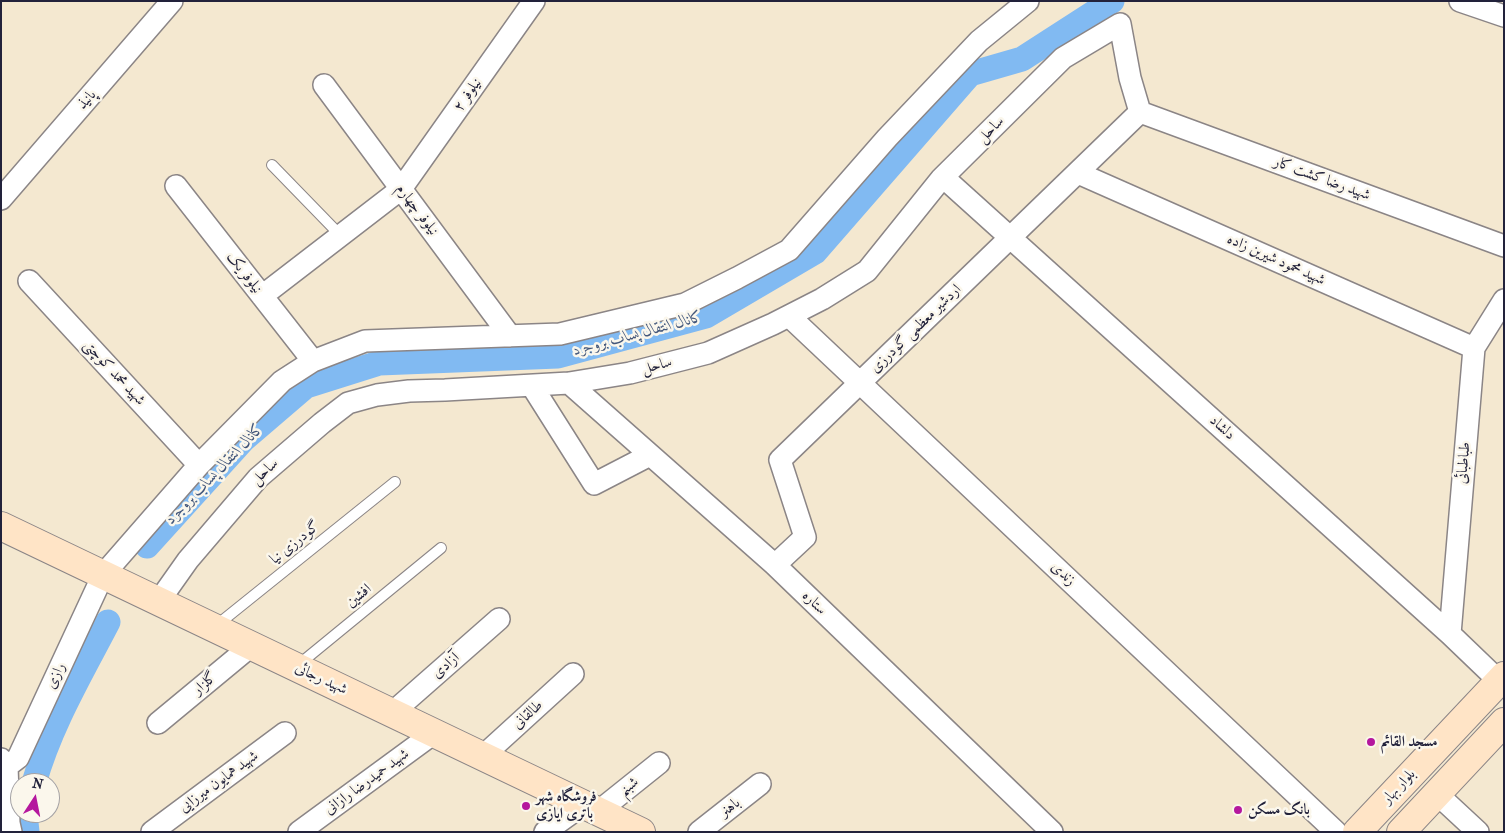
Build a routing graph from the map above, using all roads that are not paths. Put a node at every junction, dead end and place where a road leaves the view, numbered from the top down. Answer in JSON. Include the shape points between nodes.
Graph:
{"nodes":[{"id":1,"x":172,"y":1,"type":"edge"},
{"id":2,"x":534,"y":1,"type":"edge"},
{"id":3,"x":1028,"y":1,"type":"edge"},
{"id":4,"x":1460,"y":1,"type":"edge"},
{"id":5,"x":1504,"y":16,"type":"edge"},
{"id":6,"x":324,"y":85,"type":"dead end"},
{"id":7,"x":1140,"y":112,"type":"junction"},
{"id":8,"x":272,"y":165,"type":"dead end"},
{"id":9,"x":1078,"y":172,"type":"junction"},
{"id":10,"x":943,"y":177,"type":"junction"},
{"id":11,"x":176,"y":186,"type":"dead end"},
{"id":12,"x":401,"y":189,"type":"junction"},
{"id":13,"x":1,"y":199,"type":"edge"},
{"id":14,"x":340,"y":236,"type":"junction"},
{"id":15,"x":1010,"y":238,"type":"junction"},
{"id":16,"x":1504,"y":246,"type":"edge"},
{"id":17,"x":29,"y":280,"type":"dead end"},
{"id":18,"x":262,"y":296,"type":"junction"},
{"id":19,"x":1504,"y":300,"type":"edge"},
{"id":20,"x":789,"y":316,"type":"junction"},
{"id":21,"x":510,"y":336,"type":"junction"},
{"id":22,"x":1474,"y":348,"type":"junction"},
{"id":23,"x":313,"y":361,"type":"junction"},
{"id":24,"x":569,"y":383,"type":"junction"},
{"id":25,"x":860,"y":383,"type":"junction"},
{"id":26,"x":532,"y":386,"type":"junction"},
{"id":27,"x":650,"y":455,"type":"junction"},
{"id":28,"x":200,"y":465,"type":"junction"},
{"id":29,"x":395,"y":482,"type":"dead end"},
{"id":30,"x":1,"y":526,"type":"edge"},
{"id":31,"x":441,"y":548,"type":"dead end"},
{"id":32,"x":775,"y":565,"type":"junction"},
{"id":33,"x":104,"y":575,"type":"junction"},
{"id":34,"x":159,"y":601,"type":"junction"},
{"id":35,"x":499,"y":619,"type":"dead end"},
{"id":36,"x":214,"y":628,"type":"junction"},
{"id":37,"x":1450,"y":634,"type":"junction"},
{"id":38,"x":251,"y":646,"type":"junction"},
{"id":39,"x":296,"y":667,"type":"junction"},
{"id":40,"x":573,"y":674,"type":"dead end"},
{"id":41,"x":1501,"y":679,"type":"edge"},
{"id":42,"x":392,"y":713,"type":"junction"},
{"id":43,"x":158,"y":723,"type":"dead end"},
{"id":44,"x":1503,"y":723,"type":"edge"},
{"id":45,"x":286,"y":733,"type":"dead end"},
{"id":46,"x":434,"y":733,"type":"junction"},
{"id":47,"x":484,"y":756,"type":"junction"},
{"id":48,"x":659,"y":763,"type":"dead end"},
{"id":49,"x":3,"y":765,"type":"edge"},
{"id":50,"x":760,"y":784,"type":"dead end"},
{"id":51,"x":1436,"y":793,"type":"junction"},
{"id":52,"x":591,"y":807,"type":"junction"},
{"id":53,"x":310,"y":829,"type":"edge"},
{"id":54,"x":11,"y":832,"type":"edge"},
{"id":55,"x":152,"y":832,"type":"edge"},
{"id":56,"x":545,"y":832,"type":"edge"},
{"id":57,"x":641,"y":832,"type":"edge"},
{"id":58,"x":700,"y":832,"type":"edge"},
{"id":59,"x":1052,"y":832,"type":"edge"},
{"id":60,"x":1336,"y":832,"type":"edge"},
{"id":61,"x":1357,"y":832,"type":"edge"},
{"id":62,"x":1401,"y":832,"type":"edge"},
{"id":63,"x":1478,"y":832,"type":"edge"}],
"edges":[{"from":1,"to":13,"type":"street","name":"پانیذ"},
{"from":2,"to":12,"type":"street","name":"نیلوفر ۲"},
{"from":3,"to":21,"type":"street","via":[[979,41],[887,138],[789,250],[685,304],[560,334]]},
{"from":4,"to":5,"type":"street"},
{"from":6,"to":12,"type":"street","name":"نیلوفر چهارم"},
{"from":7,"to":9,"type":"street","name":"اردشیر معظمی گودرزی"},
{"from":7,"to":10,"type":"street","name":"ساحل","via":[[1120,24],[1062,58]]},
{"from":7,"to":16,"type":"street","name":"شهید رضا کشت کار"},
{"from":8,"to":14,"type":"lane"},
{"from":9,"to":15,"type":"street","name":"اردشیر معظمی گودرزی"},
{"from":9,"to":22,"type":"street","name":"شهید محمود شیرین زاده"},
{"from":10,"to":15,"type":"street","name":"دلشاد"},
{"from":10,"to":20,"type":"street","name":"ساحل","via":[[867,271]]},
{"from":11,"to":18,"type":"street","name":"نیلوفر یک"},
{"from":12,"to":14,"type":"street","name":"نیلوفر ۲"},
{"from":12,"to":21,"type":"street","name":"نیلوفر چهارم"},
{"from":14,"to":18,"type":"street","name":"نیلوفر ۲"},
{"from":15,"to":25,"type":"street","name":"اردشیر معظمی گودرزی"},
{"from":15,"to":37,"type":"street","name":"دلشاد"},
{"from":17,"to":28,"type":"street","name":"شهید محمد کوچتی"},
{"from":18,"to":23,"type":"street","name":"نیلوفر یک"},
{"from":19,"to":22,"type":"street","name":"طباطبائی"},
{"from":20,"to":24,"type":"street","name":"ساحل","via":[[708,353],[630,373]]},
{"from":20,"to":25,"type":"street","name":"زندی"},
{"from":21,"to":23,"type":"street","via":[[365,340]]},
{"from":22,"to":37,"type":"street","name":"طباطبائی"},
{"from":23,"to":28,"type":"street","via":[[282,381]]},
{"from":24,"to":26,"type":"street","name":"ساحل"},
{"from":24,"to":27,"type":"street","name":"ستاره"},
{"from":25,"to":32,"type":"street","name":"اردشیر معظمی گودرزی","via":[[780,460],[805,536]]},
{"from":25,"to":60,"type":"street","name":"زندی"},
{"from":26,"to":27,"type":"street","via":[[594,484]]},
{"from":26,"to":34,"type":"street","name":"ساحل","via":[[408,391],[377,395],[348,404],[322,422],[258,478],[188,560]]},
{"from":27,"to":32,"type":"street","name":"ستاره"},
{"from":28,"to":33,"type":"street"},
{"from":29,"to":36,"type":"lane","name":"گودرزی نیا"},
{"from":30,"to":33,"type":"street","name":"شهید رجائی"},
{"from":31,"to":39,"type":"lane","name":"افشین"},
{"from":32,"to":59,"type":"street","name":"ستاره"},
{"from":33,"to":34,"type":"street","name":"شهید رجائی"},
{"from":33,"to":49,"type":"street","name":"رازی","via":[[18,758]]},
{"from":34,"to":36,"type":"street","name":"شهید رجائی"},
{"from":35,"to":42,"type":"street","name":"آزادی"},
{"from":36,"to":38,"type":"street","name":"شهید رجائی"},
{"from":37,"to":41,"type":"street","name":"دلشاد"},
{"from":38,"to":39,"type":"street","name":"شهید رجائی"},
{"from":38,"to":43,"type":"street","name":"گلزار"},
{"from":39,"to":42,"type":"street","name":"شهید رجائی"},
{"from":40,"to":47,"type":"street","name":"طالقانی"},
{"from":41,"to":61,"type":"street","name":"بلوار بهار"},
{"from":42,"to":46,"type":"street","name":"شهید رجائی"},
{"from":44,"to":51,"type":"street"},
{"from":45,"to":55,"type":"street","name":"شهید همایون میرزایی"},
{"from":46,"to":47,"type":"street","name":"شهید رجائی"},
{"from":46,"to":53,"type":"street","name":"شهید حمیدرضا رازانی"},
{"from":47,"to":52,"type":"street","name":"شهید رجائی"},
{"from":48,"to":52,"type":"street","name":"شبنم"},
{"from":49,"to":54,"type":"street"},
{"from":50,"to":58,"type":"street","name":"باهنر"},
{"from":51,"to":62,"type":"street"},
{"from":51,"to":63,"type":"street"},
{"from":52,"to":56,"type":"street","name":"شبنم"},
{"from":52,"to":57,"type":"street","name":"شهید رجائی"}]}
